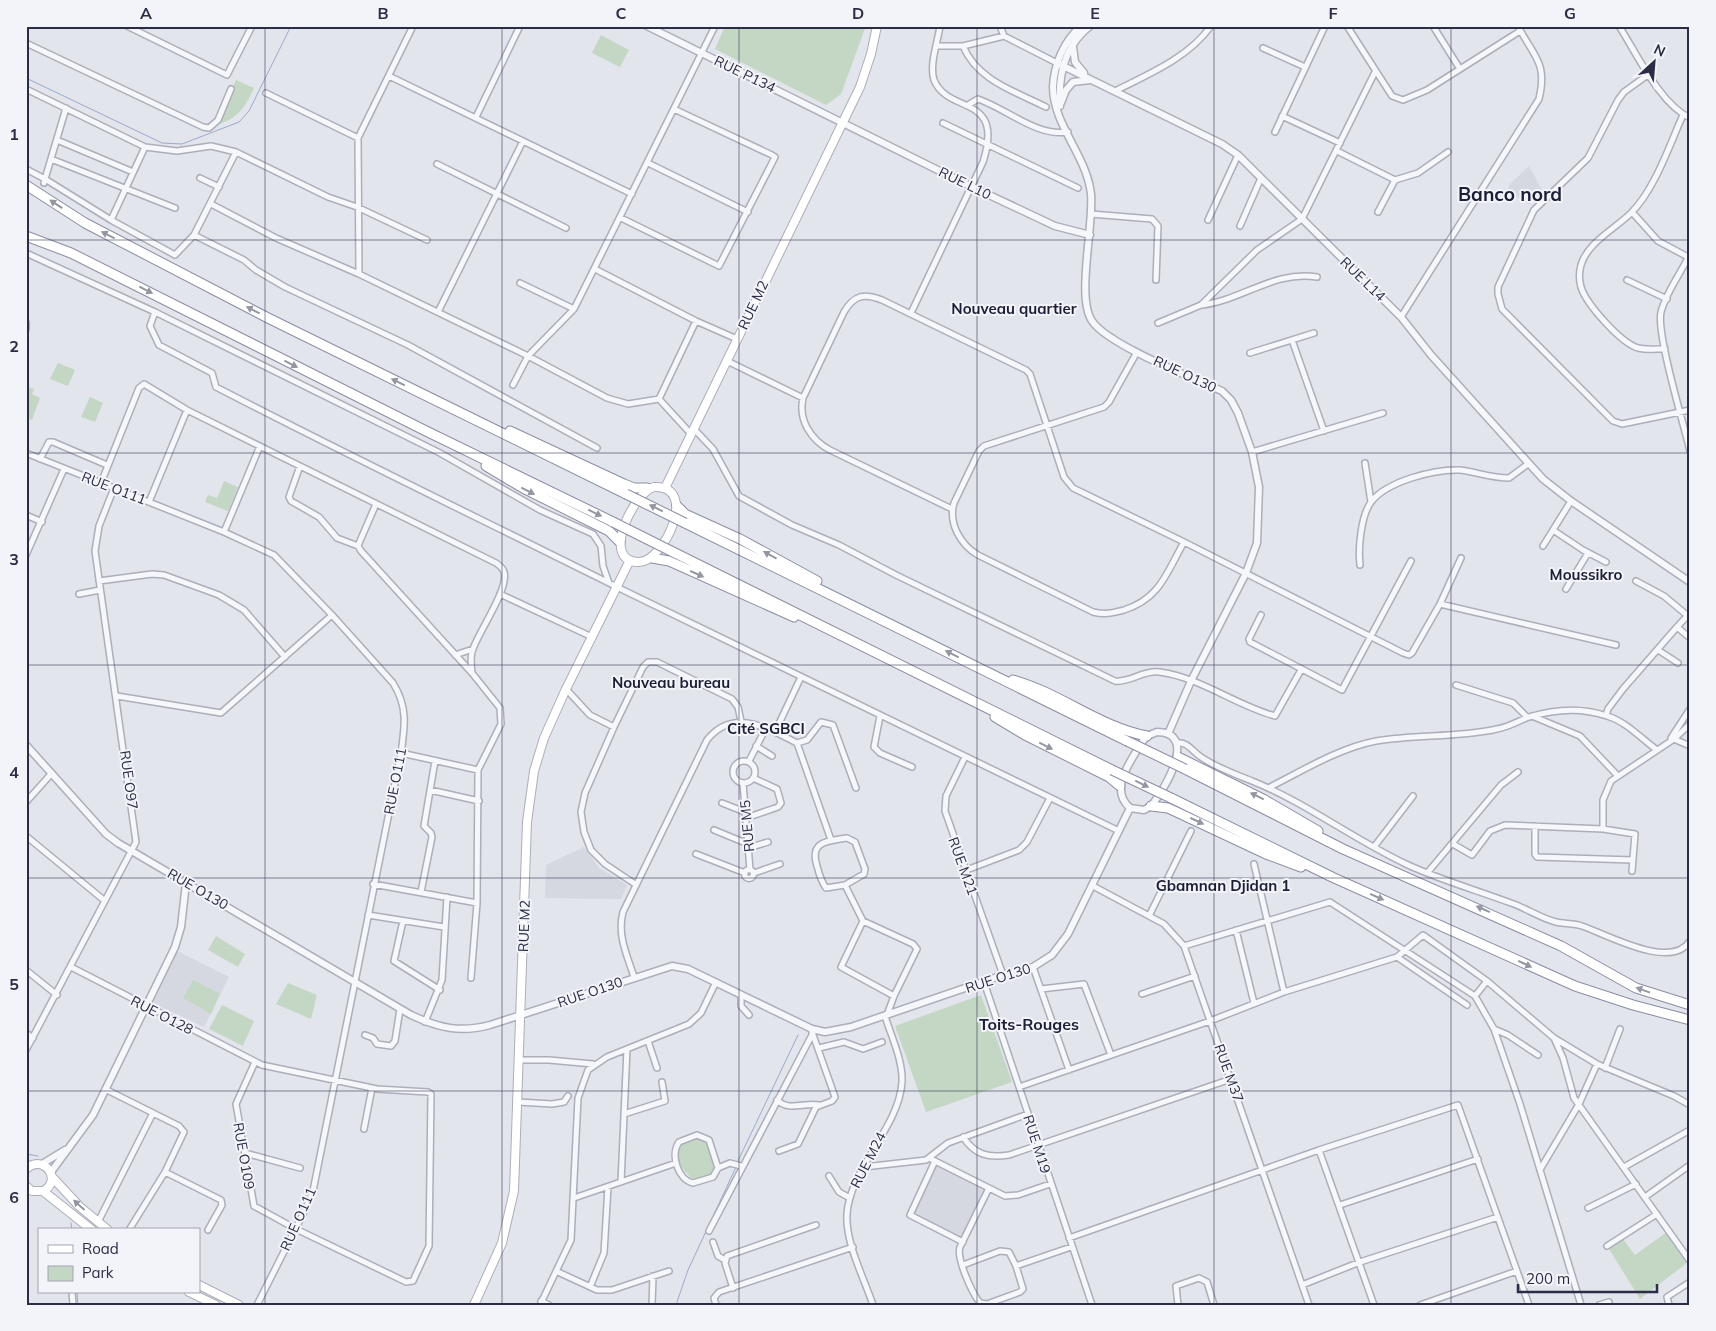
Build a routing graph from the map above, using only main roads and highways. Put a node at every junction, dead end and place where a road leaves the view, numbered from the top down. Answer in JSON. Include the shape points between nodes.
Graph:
{"nodes":[{"id":1,"x":877,"y":26,"type":"edge"},
{"id":2,"x":26,"y":185,"type":"edge"},
{"id":3,"x":26,"y":236,"type":"edge"},
{"id":4,"x":442,"y":403,"type":"junction"},
{"id":5,"x":426,"y":431,"type":"junction"},
{"id":6,"x":647,"y":488,"type":"junction"},
{"id":7,"x":665,"y":488,"type":"junction"},
{"id":8,"x":677,"y":506,"type":"junction"},
{"id":9,"x":620,"y":542,"type":"junction"},
{"id":10,"x":652,"y":558,"type":"junction"},
{"id":11,"x":630,"y":560,"type":"junction"},
{"id":12,"x":873,"y":614,"type":"junction"},
{"id":13,"x":857,"y":644,"type":"junction"},
{"id":14,"x":996,"y":676,"type":"junction"},
{"id":15,"x":959,"y":695,"type":"junction"},
{"id":16,"x":1147,"y":736,"type":"road end"},
{"id":17,"x":1178,"y":757,"type":"road end"},
{"id":18,"x":1120,"y":786,"type":"road end"},
{"id":19,"x":1151,"y":806,"type":"road end"},
{"id":20,"x":1343,"y":849,"type":"junction"},
{"id":21,"x":1332,"y":877,"type":"junction"},
{"id":22,"x":1690,"y":1004,"type":"edge"},
{"id":23,"x":1690,"y":1020,"type":"edge"},
{"id":24,"x":28,"y":1165,"type":"edge"},
{"id":25,"x":52,"y":1175,"type":"junction"},
{"id":26,"x":28,"y":1191,"type":"edge"},
{"id":27,"x":43,"y":1192,"type":"junction"},
{"id":28,"x":89,"y":1228,"type":"edge"},
{"id":29,"x":106,"y":1228,"type":"edge"},
{"id":30,"x":200,"y":1286,"type":"edge"},
{"id":31,"x":194,"y":1294,"type":"edge"},
{"id":32,"x":216,"y":1305,"type":"edge"},
{"id":33,"x":239,"y":1305,"type":"edge"},
{"id":34,"x":474,"y":1305,"type":"edge"}],
"edges":[{"from":1,"to":7,"type":"main road","name":"RUE M2","via":[[872,54],[860,86]]},
{"from":4,"to":2,"type":"highway","one_way":true,"via":[[85,223]]},
{"from":3,"to":5,"type":"highway","one_way":true,"via":[[71,252]]},
{"from":4,"to":6,"type":"highway","via":[[540,443],[624,484]]},
{"from":12,"to":4,"type":"highway","one_way":true,"bridge":true},
{"from":5,"to":9,"type":"highway","one_way":true,"via":[[522,488],[609,531]]},
{"from":5,"to":13,"type":"highway","one_way":true,"bridge":true},
{"from":6,"to":7,"type":"main road"},
{"from":6,"to":9,"type":"main road","via":[[639,497]]},
{"from":7,"to":8,"type":"main road","via":[[673,494]]},
{"from":8,"to":10,"type":"main road","via":[[660,548]]},
{"from":12,"to":8,"type":"highway","one_way":true,"via":[[766,552],[685,514]]},
{"from":9,"to":11,"type":"main road","via":[[621,551]]},
{"from":10,"to":11,"type":"main road","via":[[643,562]]},
{"from":10,"to":13,"type":"highway","one_way":true,"via":[[669,561]]},
{"from":11,"to":34,"type":"main road","name":"RUE M2","via":[[566,689],[539,752],[529,800],[514,1191],[497,1256]]},
{"from":14,"to":12,"type":"highway","one_way":true},
{"from":13,"to":15,"type":"highway"},
{"from":14,"to":16,"type":"highway","via":[[1031,685],[1129,732]]},
{"from":14,"to":20,"type":"highway","bridge":true},
{"from":15,"to":18,"type":"highway","one_way":true},
{"from":15,"to":21,"type":"highway","one_way":true,"bridge":true},
{"from":20,"to":17,"type":"highway","one_way":true,"via":[[1264,799]]},
{"from":19,"to":21,"type":"highway","one_way":true,"via":[[1168,808],[1266,854]]},
{"from":22,"to":20,"type":"highway","one_way":true,"via":[[1636,988],[1509,921]]},
{"from":21,"to":23,"type":"highway","one_way":true,"via":[[1576,986],[1624,1003]]},
{"from":24,"to":25,"type":"main road","via":[[42,1164]]},
{"from":25,"to":27,"type":"main road","via":[[49,1188]]},
{"from":29,"to":25,"type":"main road","one_way":true,"via":[[66,1194]]},
{"from":26,"to":27,"type":"main road"},
{"from":27,"to":28,"type":"main road"},
{"from":30,"to":33,"type":"main road"},
{"from":31,"to":32,"type":"main road"}]}
